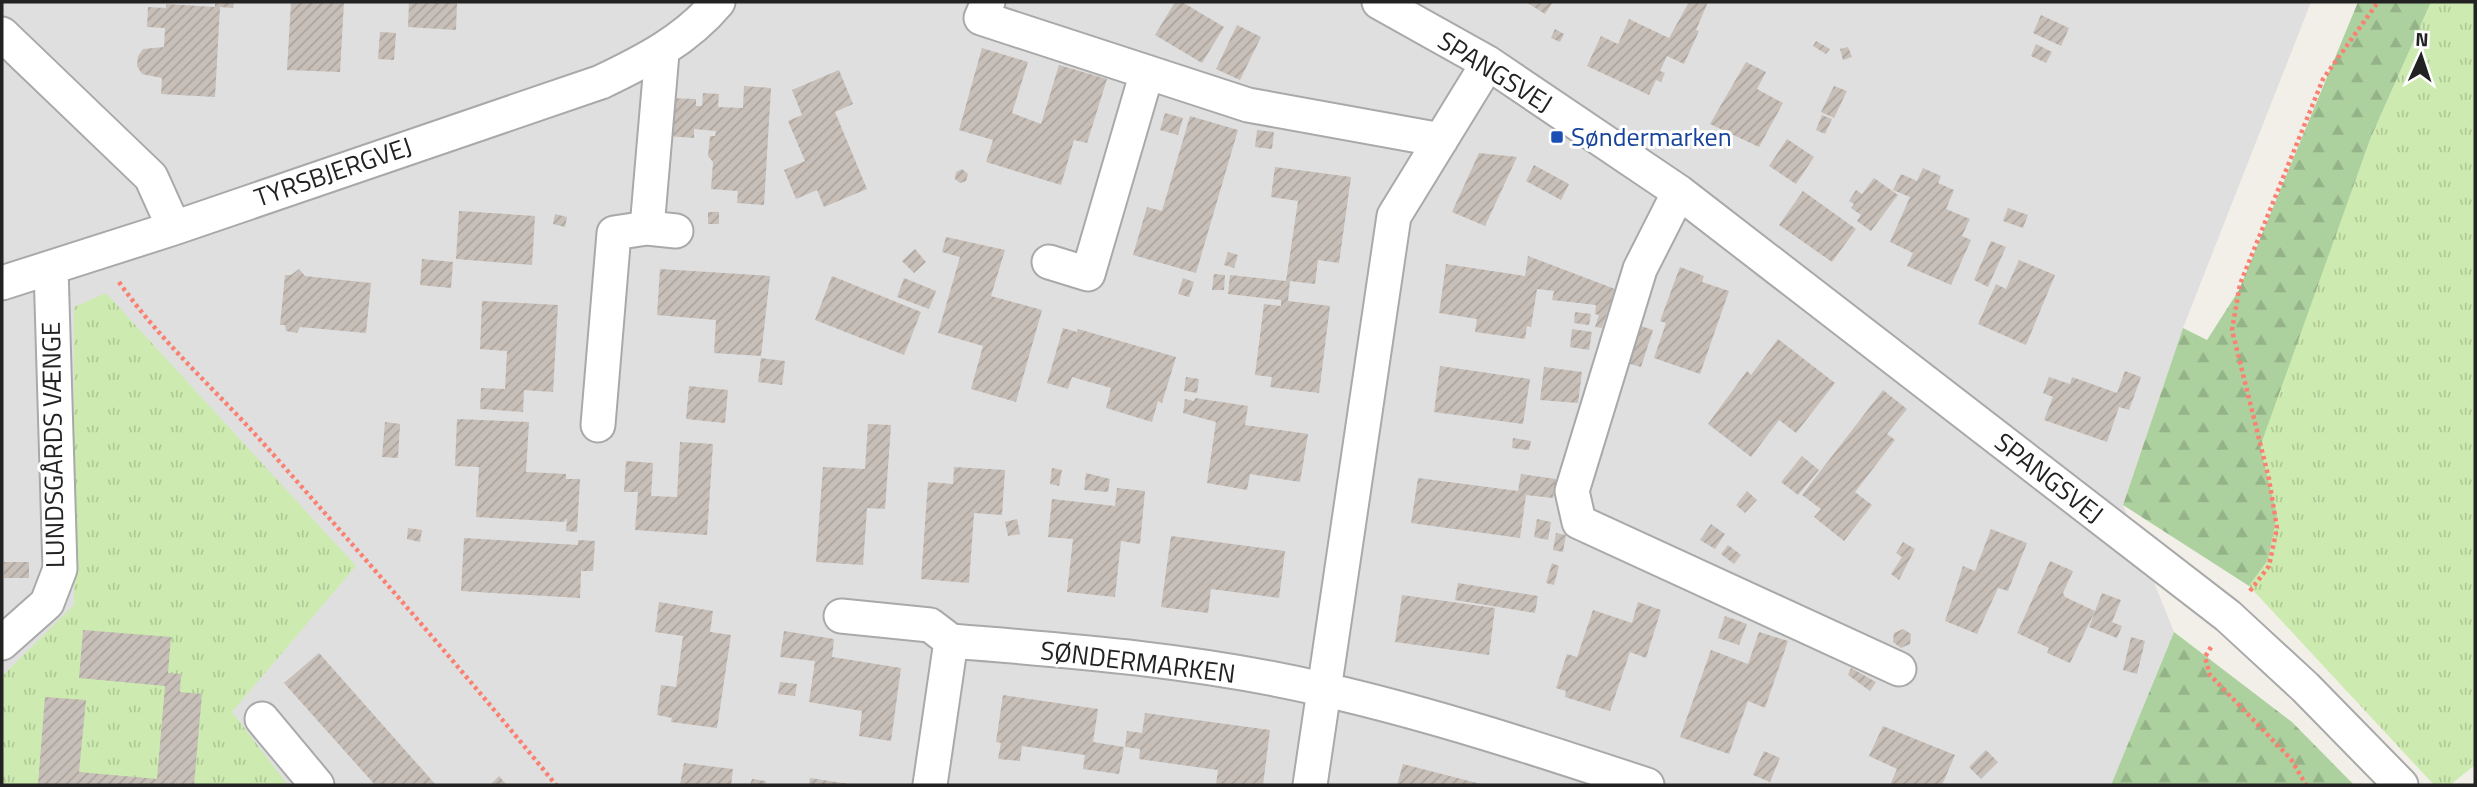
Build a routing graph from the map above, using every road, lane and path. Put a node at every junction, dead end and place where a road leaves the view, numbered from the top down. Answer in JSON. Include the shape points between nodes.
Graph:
{"nodes":[{"id":1,"x":718,"y":2,"type":"edge"},
{"id":2,"x":988,"y":2,"type":"edge"},
{"id":3,"x":1379,"y":2,"type":"edge"},
{"id":4,"x":2378,"y":2,"type":"edge"},
{"id":5,"x":2,"y":34,"type":"edge"},
{"id":6,"x":662,"y":53,"type":"junction"},
{"id":7,"x":1488,"y":63,"type":"junction"},
{"id":8,"x":1147,"y":72,"type":"junction"},
{"id":9,"x":1441,"y":139,"type":"junction"},
{"id":10,"x":1679,"y":192,"type":"junction"},
{"id":11,"x":174,"y":228,"type":"junction"},
{"id":12,"x":1049,"y":262,"type":"dead end"},
{"id":13,"x":51,"y":268,"type":"junction"},
{"id":14,"x":2,"y":283,"type":"edge"},
{"id":15,"x":143,"y":318,"type":"dead end"},
{"id":16,"x":598,"y":425,"type":"dead end"},
{"id":17,"x":841,"y":616,"type":"dead end"},
{"id":18,"x":2228,"y":616,"type":"junction"},
{"id":19,"x":951,"y":641,"type":"junction"},
{"id":20,"x":2,"y":643,"type":"edge"},
{"id":21,"x":1899,"y":669,"type":"dead end"},
{"id":22,"x":1324,"y":689,"type":"junction"},
{"id":23,"x":262,"y":719,"type":"dead end"},
{"id":24,"x":317,"y":785,"type":"edge"},
{"id":25,"x":556,"y":785,"type":"edge"},
{"id":26,"x":930,"y":785,"type":"edge"},
{"id":27,"x":1310,"y":785,"type":"edge"},
{"id":28,"x":1647,"y":785,"type":"edge"},
{"id":29,"x":2306,"y":785,"type":"edge"},
{"id":30,"x":2401,"y":785,"type":"edge"}],
"edges":[{"from":1,"to":6,"type":"street","name":"TYRSBJERGVEJ"},
{"from":2,"to":8,"type":"street","via":[[981,18]]},
{"from":3,"to":7,"type":"street","name":"SPANGSVEJ"},
{"from":4,"to":18,"type":"path","via":[[2323,79],[2240,284],[2232,330],[2277,528],[2269,566]]},
{"from":5,"to":11,"type":"street","via":[[151,177]]},
{"from":6,"to":11,"type":"street","name":"TYRSBJERGVEJ","via":[[601,82]]},
{"from":6,"to":16,"type":"street","via":[[662,230],[614,233]]},
{"from":7,"to":9,"type":"street"},
{"from":7,"to":10,"type":"street","name":"SPANGSVEJ"},
{"from":8,"to":9,"type":"street","via":[[1248,105]]},
{"from":8,"to":12,"type":"street","via":[[1088,274]]},
{"from":9,"to":22,"type":"street","via":[[1394,216]]},
{"from":10,"to":18,"type":"street","name":"SPANGSVEJ"},
{"from":10,"to":21,"type":"street","via":[[1640,269],[1572,491],[1579,522]]},
{"from":11,"to":13,"type":"street","name":"TYRSBJERGVEJ"},
{"from":13,"to":14,"type":"street","name":"TYRSBJERGVEJ"},
{"from":13,"to":20,"type":"street","name":"LUNDSGÅRDS VÆNGE","via":[[60,569],[47,603]]},
{"from":15,"to":25,"type":"path","via":[[246,425],[438,641]]},
{"from":17,"to":19,"type":"street","name":"SØNDERMARKEN","via":[[930,625]]},
{"from":18,"to":29,"type":"path","via":[[2205,657],[2210,676],[2276,743]]},
{"from":18,"to":30,"type":"street","name":"SPANGSVEJ"},
{"from":19,"to":22,"type":"street","name":"SØNDERMARKEN","via":[[1131,656]]},
{"from":19,"to":26,"type":"street"},
{"from":22,"to":27,"type":"street"},
{"from":22,"to":28,"type":"street","name":"SØNDERMARKEN","via":[[1493,734]]},
{"from":23,"to":24,"type":"street"}]}
